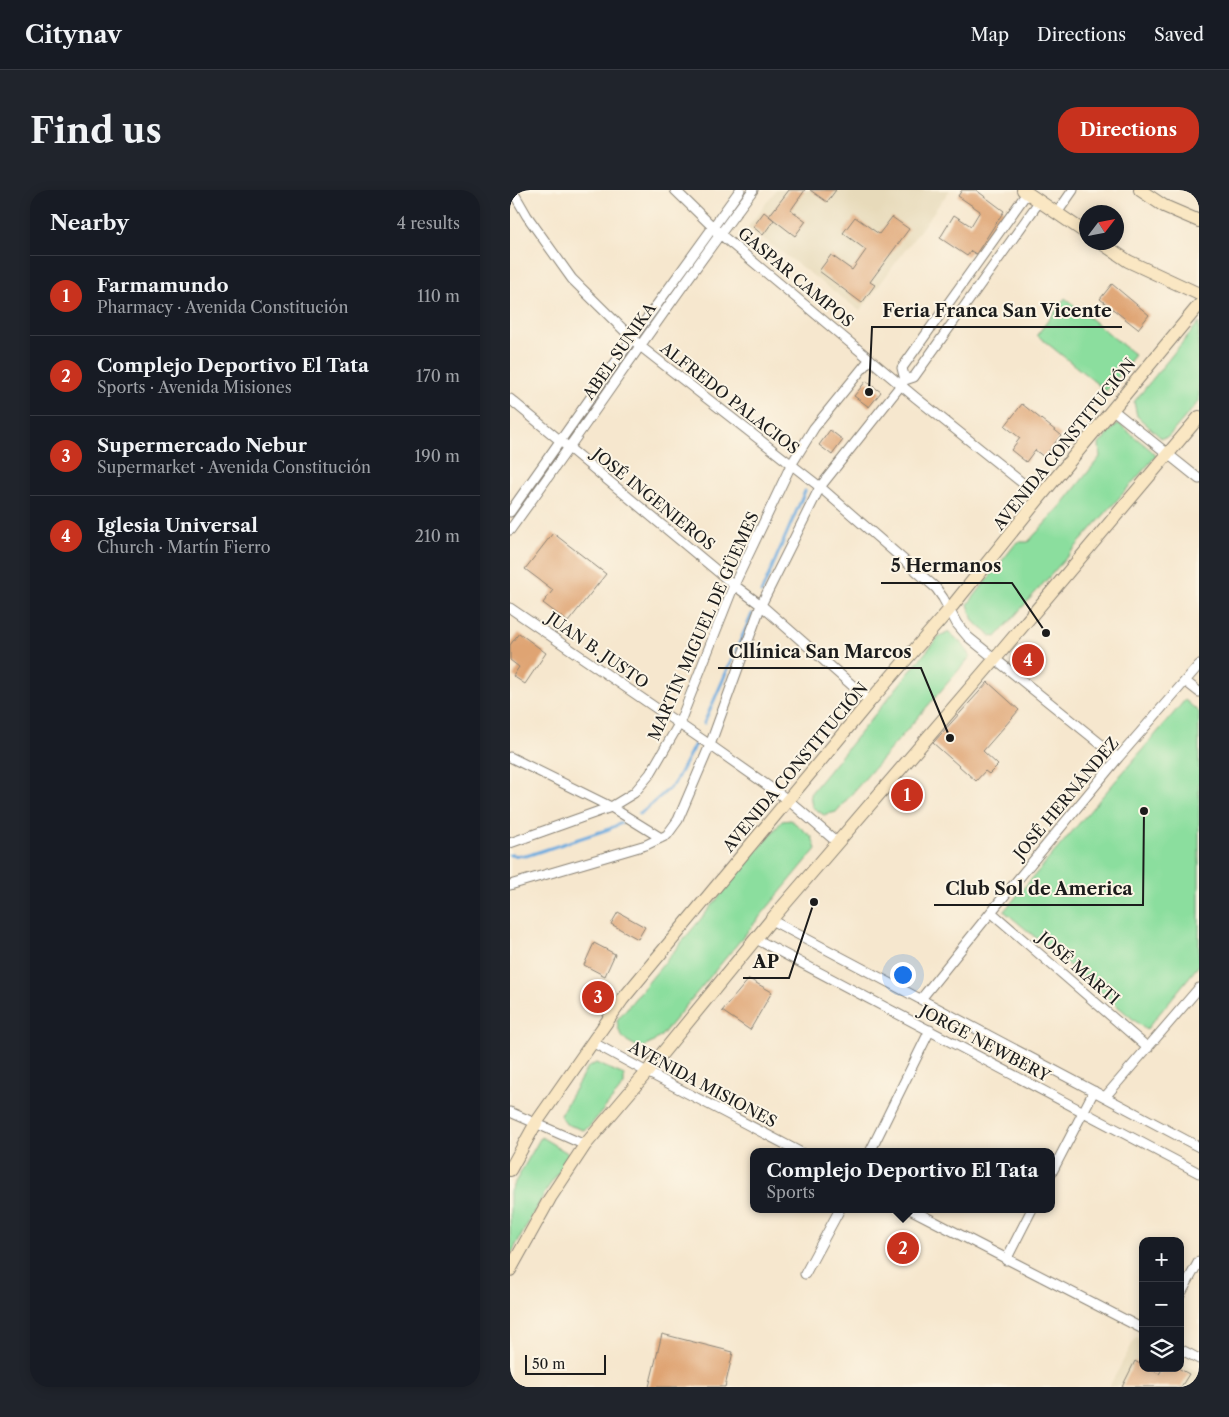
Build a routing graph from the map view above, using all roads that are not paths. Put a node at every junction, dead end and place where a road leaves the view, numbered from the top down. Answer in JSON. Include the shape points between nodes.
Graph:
{"nodes":[{"id":1,"x":512,"y":190,"type":"edge"},
{"id":2,"x":676,"y":190,"type":"edge"},
{"id":3,"x":740,"y":190,"type":"edge"},
{"id":4,"x":753,"y":190,"type":"edge"},
{"id":5,"x":1073,"y":190,"type":"edge"},
{"id":6,"x":1140,"y":190,"type":"edge"},
{"id":7,"x":1025,"y":191,"type":"edge"},
{"id":8,"x":1039,"y":202,"type":"junction"},
{"id":9,"x":1057,"y":213,"type":"junction"},
{"id":10,"x":1199,"y":221,"type":"edge"},
{"id":11,"x":713,"y":227,"type":"junction"},
{"id":12,"x":1079,"y":228,"type":"edge"},
{"id":13,"x":720,"y":234,"type":"junction"},
{"id":14,"x":1111,"y":250,"type":"edge"},
{"id":15,"x":1199,"y":294,"type":"edge"},
{"id":16,"x":1199,"y":305,"type":"edge"},
{"id":17,"x":632,"y":339,"type":"junction"},
{"id":18,"x":640,"y":346,"type":"junction"},
{"id":19,"x":870,"y":359,"type":"junction"},
{"id":20,"x":903,"y":382,"type":"junction"},
{"id":21,"x":510,"y":399,"type":"edge"},
{"id":22,"x":1113,"y":410,"type":"junction"},
{"id":23,"x":1199,"y":418,"type":"edge"},
{"id":24,"x":560,"y":442,"type":"junction"},
{"id":25,"x":569,"y":449,"type":"junction"},
{"id":26,"x":1168,"y":454,"type":"junction"},
{"id":27,"x":791,"y":465,"type":"junction"},
{"id":28,"x":1199,"y":479,"type":"edge"},
{"id":29,"x":820,"y":488,"type":"junction"},
{"id":30,"x":1040,"y":497,"type":"junction"},
{"id":31,"x":510,"y":512,"type":"edge"},
{"id":32,"x":510,"y":530,"type":"edge"},
{"id":33,"x":734,"y":585,"type":"junction"},
{"id":34,"x":761,"y":605,"type":"junction"},
{"id":35,"x":510,"y":608,"type":"edge"},
{"id":36,"x":949,"y":610,"type":"junction"},
{"id":37,"x":995,"y":659,"type":"junction"},
{"id":38,"x":1199,"y":665,"type":"edge"},
{"id":39,"x":1185,"y":681,"type":"junction"},
{"id":40,"x":1199,"y":692,"type":"edge"},
{"id":41,"x":870,"y":701,"type":"junction"},
{"id":42,"x":679,"y":724,"type":"junction"},
{"id":43,"x":710,"y":745,"type":"junction"},
{"id":44,"x":510,"y":757,"type":"edge"},
{"id":45,"x":1118,"y":758,"type":"junction"},
{"id":46,"x":788,"y":800,"type":"junction"},
{"id":47,"x":612,"y":807,"type":"junction"},
{"id":48,"x":661,"y":838,"type":"junction"},
{"id":49,"x":510,"y":842,"type":"edge"},
{"id":50,"x":838,"y":843,"type":"junction"},
{"id":51,"x":510,"y":885,"type":"edge"},
{"id":52,"x":991,"y":912,"type":"junction"},
{"id":53,"x":772,"y":920,"type":"junction"},
{"id":54,"x":756,"y":939,"type":"junction"},
{"id":55,"x":1199,"y":988,"type":"edge"},
{"id":56,"x":921,"y":999,"type":"junction"},
{"id":57,"x":930,"y":1030,"type":"junction"},
{"id":58,"x":592,"y":1042,"type":"junction"},
{"id":59,"x":1148,"y":1048,"type":"junction"},
{"id":60,"x":646,"y":1072,"type":"junction"},
{"id":61,"x":1094,"y":1091,"type":"junction"},
{"id":62,"x":1105,"y":1097,"type":"junction"},
{"id":63,"x":510,"y":1112,"type":"edge"},
{"id":64,"x":1083,"y":1112,"type":"junction"},
{"id":65,"x":536,"y":1123,"type":"junction"},
{"id":66,"x":585,"y":1145,"type":"junction"},
{"id":67,"x":1199,"y":1147,"type":"edge"},
{"id":68,"x":792,"y":1148,"type":"edge"},
{"id":69,"x":872,"y":1148,"type":"edge"},
{"id":70,"x":1055,"y":1166,"type":"edge"},
{"id":71,"x":510,"y":1170,"type":"edge"},
{"id":72,"x":1199,"y":1173,"type":"edge"},
{"id":73,"x":838,"y":1213,"type":"edge"},
{"id":74,"x":918,"y":1213,"type":"edge"},
{"id":75,"x":1030,"y":1213,"type":"edge"},
{"id":76,"x":1006,"y":1260,"type":"junction"},
{"id":77,"x":1199,"y":1261,"type":"edge"},
{"id":78,"x":510,"y":1270,"type":"edge"},
{"id":79,"x":804,"y":1274,"type":"dead end"},
{"id":80,"x":1184,"y":1289,"type":"edge"},
{"id":81,"x":1139,"y":1327,"type":"edge"},
{"id":82,"x":1184,"y":1351,"type":"edge"},
{"id":83,"x":1199,"y":1359,"type":"edge"}],
"edges":[{"from":1,"to":17,"type":"street","name":"ALFREDO PALACIOS","via":[[572,279]]},
{"from":2,"to":11,"type":"street","name":"GASPAR CAMPOS"},
{"from":3,"to":11,"type":"street","name":"ABEL SUNIKA"},
{"from":4,"to":13,"type":"street","name":"ABEL SUNIKA"},
{"from":5,"to":9,"type":"street"},
{"from":6,"to":10,"type":"main road","via":[[1164,206]]},
{"from":7,"to":8,"type":"main road"},
{"from":7,"to":20,"type":"street","via":[[902,368]]},
{"from":8,"to":9,"type":"main road"},
{"from":8,"to":20,"type":"street","via":[[914,377]]},
{"from":9,"to":12,"type":"main road"},
{"from":11,"to":13,"type":"street","name":"GASPAR CAMPOS"},
{"from":11,"to":17,"type":"street","name":"ABEL SUNIKA"},
{"from":13,"to":18,"type":"street","name":"ABEL SUNIKA"},
{"from":13,"to":19,"type":"street","name":"GASPAR CAMPOS"},
{"from":14,"to":15,"type":"main road","via":[[1128,262]]},
{"from":16,"to":22,"type":"main road","name":"AVENIDA CONSTITUCIÓN"},
{"from":17,"to":18,"type":"street","name":"ALFREDO PALACIOS"},
{"from":17,"to":24,"type":"street","name":"ABEL SUNIKA"},
{"from":18,"to":25,"type":"street","name":"ABEL SUNIKA"},
{"from":18,"to":27,"type":"street","name":"ALFREDO PALACIOS"},
{"from":19,"to":20,"type":"street","name":"GASPAR CAMPOS"},
{"from":19,"to":27,"type":"street","name":"MARTÍN MIGUEL DE GÜEMES","via":[[814,428]]},
{"from":20,"to":29,"type":"street"},
{"from":20,"to":30,"type":"street","name":"GASPAR CAMPOS"},
{"from":21,"to":24,"type":"street","name":"JOSÉ INGENIEROS"},
{"from":22,"to":26,"type":"street"},
{"from":22,"to":30,"type":"main road","name":"AVENIDA CONSTITUCIÓN"},
{"from":23,"to":26,"type":"main road"},
{"from":24,"to":25,"type":"street","name":"JOSÉ INGENIEROS"},
{"from":24,"to":31,"type":"street","name":"ABEL SUNIKA"},
{"from":25,"to":32,"type":"street","name":"ABEL SUNIKA"},
{"from":25,"to":33,"type":"street","name":"JOSÉ INGENIEROS"},
{"from":26,"to":28,"type":"street"},
{"from":26,"to":37,"type":"main road"},
{"from":27,"to":29,"type":"street","name":"ALFREDO PALACIOS"},
{"from":27,"to":33,"type":"street","name":"MARTÍN MIGUEL DE GÜEMES"},
{"from":29,"to":34,"type":"street"},
{"from":29,"to":36,"type":"street","name":"ALFREDO PALACIOS","via":[[936,588]]},
{"from":30,"to":36,"type":"main road","name":"AVENIDA CONSTITUCIÓN"},
{"from":33,"to":34,"type":"street","name":"JOSÉ INGENIEROS"},
{"from":33,"to":42,"type":"street","name":"MARTÍN MIGUEL DE GÜEMES"},
{"from":34,"to":41,"type":"street","name":"JOSÉ INGENIEROS"},
{"from":34,"to":43,"type":"street"},
{"from":35,"to":42,"type":"street","name":"JUAN B. JUSTO"},
{"from":36,"to":37,"type":"street","name":"ALFREDO PALACIOS","via":[[968,637]]},
{"from":36,"to":41,"type":"main road","name":"AVENIDA CONSTITUCIÓN"},
{"from":37,"to":45,"type":"street","name":"ALFREDO PALACIOS"},
{"from":37,"to":50,"type":"main road"},
{"from":38,"to":39,"type":"street","name":"JOSÉ HERNÁNDEZ"},
{"from":39,"to":40,"type":"street"},
{"from":39,"to":45,"type":"street","name":"JOSÉ HERNÁNDEZ"},
{"from":41,"to":46,"type":"main road","name":"AVENIDA CONSTITUCIÓN"},
{"from":42,"to":43,"type":"street","name":"JUAN B. JUSTO"},
{"from":42,"to":47,"type":"street","name":"MARTÍN MIGUEL DE GÜEMES","via":[[650,774],[634,793]]},
{"from":43,"to":46,"type":"street","name":"JUAN B. JUSTO"},
{"from":43,"to":48,"type":"street","via":[[678,820]]},
{"from":44,"to":47,"type":"street"},
{"from":45,"to":52,"type":"street","name":"JOSÉ HERNÁNDEZ"},
{"from":46,"to":50,"type":"street","name":"JUAN B. JUSTO"},
{"from":46,"to":58,"type":"main road","name":"AVENIDA CONSTITUCIÓN","via":[[622,1000]]},
{"from":47,"to":48,"type":"street"},
{"from":47,"to":49,"type":"street","name":"MARTÍN MIGUEL DE GÜEMES"},
{"from":48,"to":51,"type":"street"},
{"from":50,"to":53,"type":"main road"},
{"from":52,"to":56,"type":"street","name":"JOSÉ HERNÁNDEZ"},
{"from":52,"to":59,"type":"street","name":"JOSÉ MARTI"},
{"from":53,"to":54,"type":"main road"},
{"from":53,"to":56,"type":"street","name":"JORGE NEWBERY"},
{"from":54,"to":57,"type":"street","name":"JORGE NEWBERY"},
{"from":54,"to":60,"type":"main road"},
{"from":55,"to":59,"type":"street"},
{"from":56,"to":61,"type":"street","name":"JORGE NEWBERY"},
{"from":57,"to":64,"type":"street","name":"JORGE NEWBERY"},
{"from":57,"to":69,"type":"street"},
{"from":58,"to":60,"type":"street","name":"AVENIDA MISIONES"},
{"from":58,"to":65,"type":"main road","name":"AVENIDA CONSTITUCIÓN"},
{"from":59,"to":62,"type":"street"},
{"from":60,"to":66,"type":"main road"},
{"from":60,"to":68,"type":"street","name":"AVENIDA MISIONES"},
{"from":61,"to":62,"type":"street","name":"JORGE NEWBERY"},
{"from":61,"to":64,"type":"street"},
{"from":62,"to":67,"type":"street","name":"JORGE NEWBERY"},
{"from":63,"to":65,"type":"street"},
{"from":64,"to":70,"type":"street"},
{"from":64,"to":72,"type":"street","name":"JORGE NEWBERY"},
{"from":65,"to":66,"type":"street"},
{"from":65,"to":71,"type":"main road","name":"AVENIDA CONSTITUCIÓN"},
{"from":66,"to":78,"type":"main road","via":[[550,1198]]},
{"from":73,"to":79,"type":"street"},
{"from":74,"to":76,"type":"street"},
{"from":75,"to":76,"type":"street"},
{"from":76,"to":81,"type":"street"},
{"from":77,"to":80,"type":"street"},
{"from":82,"to":83,"type":"street"}]}
